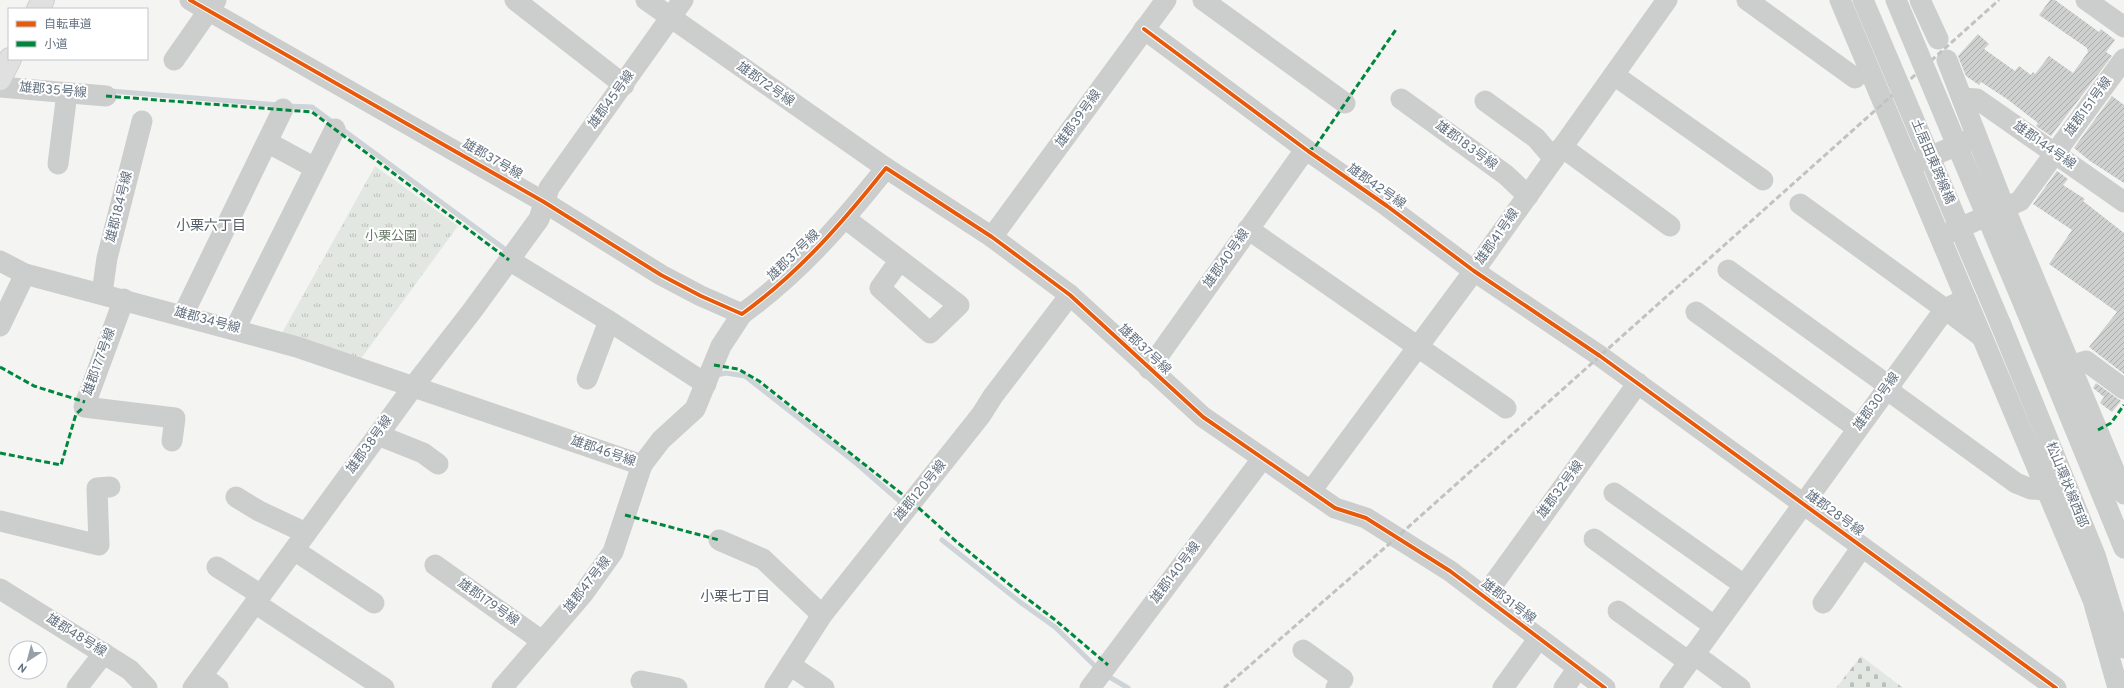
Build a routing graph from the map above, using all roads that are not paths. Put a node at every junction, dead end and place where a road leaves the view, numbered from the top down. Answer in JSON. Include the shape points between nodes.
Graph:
{"nodes":[{"id":1,"x":190,"y":0,"type":"edge"},
{"id":2,"x":515,"y":0,"type":"edge"},
{"id":3,"x":646,"y":0,"type":"edge"},
{"id":4,"x":683,"y":0,"type":"edge"},
{"id":5,"x":1166,"y":0,"type":"edge"},
{"id":6,"x":1203,"y":0,"type":"edge"},
{"id":7,"x":1667,"y":0,"type":"edge"},
{"id":8,"x":1746,"y":0,"type":"edge"},
{"id":9,"x":1840,"y":0,"type":"edge"},
{"id":10,"x":1863,"y":0,"type":"edge"},
{"id":11,"x":1896,"y":0,"type":"edge"},
{"id":12,"x":1920,"y":0,"type":"edge"},
{"id":13,"x":2086,"y":0,"type":"edge"},
{"id":14,"x":212,"y":5,"type":"edge"},
{"id":15,"x":670,"y":18,"type":"junction"},
{"id":16,"x":2124,"y":27,"type":"edge"},
{"id":17,"x":1144,"y":29,"type":"junction"},
{"id":18,"x":1938,"y":39,"type":"dead end"},
{"id":19,"x":2124,"y":59,"type":"edge"},
{"id":20,"x":10,"y":60,"type":"edge"},
{"id":21,"x":174,"y":60,"type":"dead end"},
{"id":22,"x":1947,"y":60,"type":"dead end"},
{"id":23,"x":1614,"y":75,"type":"junction"},
{"id":24,"x":1854,"y":78,"type":"dead end"},
{"id":25,"x":0,"y":79,"type":"edge"},
{"id":26,"x":624,"y":85,"type":"junction"},
{"id":27,"x":0,"y":87,"type":"edge"},
{"id":28,"x":67,"y":92,"type":"junction"},
{"id":29,"x":106,"y":96,"type":"dead end"},
{"id":30,"x":1962,"y":98,"type":"junction"},
{"id":31,"x":1401,"y":99,"type":"dead end"},
{"id":32,"x":1485,"y":101,"type":"dead end"},
{"id":33,"x":1345,"y":103,"type":"dead end"},
{"id":34,"x":283,"y":109,"type":"dead end"},
{"id":35,"x":142,"y":121,"type":"dead end"},
{"id":36,"x":335,"y":129,"type":"dead end"},
{"id":37,"x":1977,"y":138,"type":"junction"},
{"id":38,"x":267,"y":142,"type":"junction"},
{"id":39,"x":1308,"y":151,"type":"junction"},
{"id":40,"x":1558,"y":153,"type":"junction"},
{"id":41,"x":2054,"y":154,"type":"junction"},
{"id":42,"x":58,"y":164,"type":"dead end"},
{"id":43,"x":1911,"y":165,"type":"junction"},
{"id":44,"x":315,"y":168,"type":"junction"},
{"id":45,"x":886,"y":168,"type":"junction"},
{"id":46,"x":1764,"y":180,"type":"dead end"},
{"id":47,"x":1528,"y":196,"type":"junction"},
{"id":48,"x":544,"y":202,"type":"junction"},
{"id":49,"x":2124,"y":202,"type":"edge"},
{"id":50,"x":1800,"y":204,"type":"dead end"},
{"id":51,"x":2005,"y":209,"type":"junction"},
{"id":52,"x":846,"y":219,"type":"junction"},
{"id":53,"x":1670,"y":226,"type":"dead end"},
{"id":54,"x":1248,"y":229,"type":"junction"},
{"id":55,"x":1940,"y":236,"type":"junction"},
{"id":56,"x":992,"y":237,"type":"junction"},
{"id":57,"x":509,"y":260,"type":"junction"},
{"id":58,"x":900,"y":260,"type":"dead end"},
{"id":59,"x":0,"y":261,"type":"edge"},
{"id":60,"x":1728,"y":270,"type":"dead end"},
{"id":61,"x":1474,"y":271,"type":"junction"},
{"id":62,"x":25,"y":274,"type":"junction"},
{"id":63,"x":102,"y":293,"type":"junction"},
{"id":64,"x":1070,"y":295,"type":"junction"},
{"id":65,"x":124,"y":299,"type":"junction"},
{"id":66,"x":1966,"y":299,"type":"junction"},
{"id":67,"x":1945,"y":309,"type":"junction"},
{"id":68,"x":1696,"y":312,"type":"dead end"},
{"id":69,"x":742,"y":314,"type":"junction"},
{"id":70,"x":183,"y":315,"type":"junction"},
{"id":71,"x":609,"y":321,"type":"junction"},
{"id":72,"x":2001,"y":325,"type":"joint"},
{"id":73,"x":0,"y":326,"type":"edge"},
{"id":74,"x":235,"y":329,"type":"junction"},
{"id":75,"x":1982,"y":338,"type":"junction"},
{"id":76,"x":1418,"y":347,"type":"junction"},
{"id":77,"x":1600,"y":356,"type":"joint"},
{"id":78,"x":2070,"y":366,"type":"junction"},
{"id":79,"x":1149,"y":369,"type":"junction"},
{"id":80,"x":587,"y":379,"type":"dead end"},
{"id":81,"x":1638,"y":383,"type":"junction"},
{"id":82,"x":706,"y":384,"type":"junction"},
{"id":83,"x":413,"y":387,"type":"junction"},
{"id":84,"x":1888,"y":387,"type":"junction"},
{"id":85,"x":2124,"y":389,"type":"edge"},
{"id":86,"x":1506,"y":408,"type":"dead end"},
{"id":87,"x":1857,"y":428,"type":"junction"},
{"id":88,"x":378,"y":434,"type":"junction"},
{"id":89,"x":172,"y":441,"type":"dead end"},
{"id":90,"x":1262,"y":459,"type":"junction"},
{"id":91,"x":438,"y":464,"type":"dead end"},
{"id":92,"x":642,"y":465,"type":"junction"},
{"id":93,"x":110,"y":487,"type":"dead end"},
{"id":94,"x":2046,"y":490,"type":"junction"},
{"id":95,"x":1311,"y":491,"type":"junction"},
{"id":96,"x":1614,"y":493,"type":"dead end"},
{"id":97,"x":2124,"y":494,"type":"edge"},
{"id":98,"x":236,"y":497,"type":"dead end"},
{"id":99,"x":1803,"y":504,"type":"junction"},
{"id":100,"x":0,"y":521,"type":"edge"},
{"id":101,"x":1396,"y":538,"type":"joint"},
{"id":102,"x":1594,"y":539,"type":"dead end"},
{"id":103,"x":719,"y":540,"type":"dead end"},
{"id":104,"x":300,"y":541,"type":"junction"},
{"id":105,"x":1862,"y":547,"type":"junction"},
{"id":106,"x":2124,"y":548,"type":"edge"},
{"id":107,"x":434,"y":565,"type":"dead end"},
{"id":108,"x":217,"y":568,"type":"dead end"},
{"id":109,"x":1744,"y":585,"type":"junction"},
{"id":110,"x":0,"y":589,"type":"edge"},
{"id":111,"x":1484,"y":596,"type":"junction"},
{"id":112,"x":258,"y":599,"type":"junction"},
{"id":113,"x":374,"y":603,"type":"dead end"},
{"id":114,"x":1823,"y":603,"type":"dead end"},
{"id":115,"x":1618,"y":611,"type":"dead end"},
{"id":116,"x":822,"y":615,"type":"junction"},
{"id":117,"x":1714,"y":626,"type":"junction"},
{"id":118,"x":1538,"y":638,"type":"junction"},
{"id":119,"x":542,"y":641,"type":"junction"},
{"id":120,"x":2124,"y":648,"type":"edge"},
{"id":121,"x":1303,"y":650,"type":"dead end"},
{"id":122,"x":104,"y":653,"type":"junction"},
{"id":123,"x":1691,"y":658,"type":"junction"},
{"id":124,"x":790,"y":665,"type":"junction"},
{"id":125,"x":1578,"y":668,"type":"junction"},
{"id":126,"x":641,"y":681,"type":"dead end"},
{"id":127,"x":204,"y":684,"type":"edge"},
{"id":128,"x":78,"y":688,"type":"edge"},
{"id":129,"x":147,"y":688,"type":"edge"},
{"id":130,"x":384,"y":688,"type":"edge"},
{"id":131,"x":502,"y":688,"type":"edge"},
{"id":132,"x":677,"y":688,"type":"edge"},
{"id":133,"x":775,"y":688,"type":"edge"},
{"id":134,"x":824,"y":688,"type":"edge"},
{"id":135,"x":1090,"y":688,"type":"edge"},
{"id":136,"x":1336,"y":688,"type":"edge"},
{"id":137,"x":1503,"y":688,"type":"edge"},
{"id":138,"x":1564,"y":688,"type":"edge"},
{"id":139,"x":1605,"y":688,"type":"edge"},
{"id":140,"x":1670,"y":688,"type":"edge"},
{"id":141,"x":1740,"y":688,"type":"edge"},
{"id":142,"x":2056,"y":688,"type":"edge"},
{"id":143,"x":2118,"y":688,"type":"edge"}],
"edges":[{"from":1,"to":14,"type":"street","name":"雄郡37号線"},
{"from":2,"to":26,"type":"street"},
{"from":3,"to":15,"type":"street","name":"雄郡72号線"},
{"from":4,"to":15,"type":"street","name":"雄郡45号線"},
{"from":5,"to":17,"type":"street","name":"雄郡39号線"},
{"from":6,"to":33,"type":"street"},
{"from":7,"to":23,"type":"street","name":"雄郡41号線"},
{"from":8,"to":24,"type":"street"},
{"from":9,"to":43,"type":"street"},
{"from":10,"to":72,"type":"street","name":"土居田東跨線橋","bridge":true},
{"from":11,"to":106,"type":"street","bridge":true},
{"from":12,"to":18,"type":"street"},
{"from":13,"to":16,"type":"street"},
{"from":14,"to":21,"type":"street"},
{"from":14,"to":48,"type":"street","name":"雄郡37号線"},
{"from":15,"to":26,"type":"street","name":"雄郡45号線"},
{"from":15,"to":45,"type":"street","name":"雄郡72号線"},
{"from":17,"to":39,"type":"street","name":"雄郡42号線"},
{"from":17,"to":56,"type":"street","name":"雄郡39号線"},
{"from":19,"to":41,"type":"street","name":"雄郡151号線"},
{"from":20,"to":25,"type":"main road"},
{"from":22,"to":30,"type":"street"},
{"from":23,"to":40,"type":"street","name":"雄郡41号線"},
{"from":23,"to":46,"type":"street"},
{"from":26,"to":48,"type":"street","name":"雄郡45号線","via":[[549,188]]},
{"from":27,"to":28,"type":"street","name":"雄郡35号線"},
{"from":28,"to":29,"type":"street","name":"雄郡35号線"},
{"from":28,"to":42,"type":"street"},
{"from":30,"to":37,"type":"street"},
{"from":30,"to":41,"type":"street","name":"雄郡144号線","via":[[1978,99]]},
{"from":31,"to":47,"type":"street","name":"雄郡183号線","via":[[1506,175]]},
{"from":32,"to":40,"type":"street"},
{"from":34,"to":38,"type":"street"},
{"from":35,"to":63,"type":"street","name":"雄郡184号線","via":[[107,258]]},
{"from":36,"to":44,"type":"street"},
{"from":37,"to":43,"type":"street"},
{"from":37,"to":51,"type":"street"},
{"from":38,"to":44,"type":"street"},
{"from":38,"to":70,"type":"street"},
{"from":39,"to":54,"type":"street","name":"雄郡40号線","via":[[1300,157]]},
{"from":39,"to":61,"type":"street","name":"雄郡42号線"},
{"from":40,"to":47,"type":"street","name":"雄郡41号線"},
{"from":40,"to":53,"type":"street"},
{"from":41,"to":49,"type":"street","name":"雄郡144号線"},
{"from":41,"to":51,"type":"street","via":[[2020,201]]},
{"from":43,"to":55,"type":"street"},
{"from":44,"to":74,"type":"street"},
{"from":45,"to":52,"type":"street","name":"雄郡37号線"},
{"from":45,"to":56,"type":"street","name":"雄郡37号線"},
{"from":47,"to":61,"type":"street","name":"雄郡41号線"},
{"from":48,"to":57,"type":"street","name":"雄郡38号線","via":[[539,219]]},
{"from":48,"to":69,"type":"street","name":"雄郡37号線","via":[[661,275]]},
{"from":50,"to":67,"type":"street"},
{"from":51,"to":55,"type":"street"},
{"from":51,"to":78,"type":"street"},
{"from":52,"to":58,"type":"street"},
{"from":52,"to":69,"type":"street","name":"雄郡37号線","via":[[800,266]]},
{"from":54,"to":76,"type":"street"},
{"from":54,"to":79,"type":"street","name":"雄郡40号線"},
{"from":55,"to":66,"type":"street"},
{"from":56,"to":64,"type":"street","name":"雄郡37号線"},
{"from":57,"to":71,"type":"street"},
{"from":57,"to":83,"type":"street","name":"雄郡38号線"},
{"from":59,"to":62,"type":"street","name":"雄郡34号線"},
{"from":60,"to":84,"type":"street"},
{"from":61,"to":76,"type":"street","name":"雄郡41号線"},
{"from":61,"to":77,"type":"street","name":"雄郡42号線"},
{"from":62,"to":63,"type":"street","name":"雄郡34号線"},
{"from":62,"to":73,"type":"street"},
{"from":63,"to":65,"type":"street","name":"雄郡34号線"},
{"from":64,"to":79,"type":"street","name":"雄郡37号線"},
{"from":64,"to":116,"type":"street","name":"雄郡120号線","via":[[981,415]]},
{"from":65,"to":70,"type":"street","name":"雄郡34号線"},
{"from":65,"to":89,"type":"street","name":"雄郡177号線","via":[[84,407],[175,418]]},
{"from":66,"to":67,"type":"street","name":"雄郡30号線"},
{"from":66,"to":75,"type":"street"},
{"from":67,"to":75,"type":"street"},
{"from":67,"to":84,"type":"street","name":"雄郡30号線"},
{"from":68,"to":87,"type":"street"},
{"from":69,"to":82,"type":"street","name":"雄郡46号線","via":[[721,346]]},
{"from":70,"to":74,"type":"street","name":"雄郡34号線"},
{"from":71,"to":80,"type":"street"},
{"from":71,"to":82,"type":"street"},
{"from":72,"to":120,"type":"street","name":"松山環状線西部","via":[[2095,555]]},
{"from":74,"to":83,"type":"street","name":"雄郡34号線","via":[[297,347]]},
{"from":75,"to":94,"type":"street"},
{"from":76,"to":86,"type":"street"},
{"from":76,"to":95,"type":"street","name":"雄郡41号線"},
{"from":77,"to":81,"type":"street","name":"雄郡28号線"},
{"from":78,"to":85,"type":"street","via":[[2086,361]]},
{"from":78,"to":97,"type":"street"},
{"from":79,"to":90,"type":"street","name":"雄郡37号線","via":[[1203,417]]},
{"from":81,"to":99,"type":"street","name":"雄郡28号線"},
{"from":81,"to":111,"type":"street","name":"雄郡32号線"},
{"from":82,"to":92,"type":"street","name":"雄郡46号線","via":[[695,409],[661,440]]},
{"from":83,"to":88,"type":"street","name":"雄郡38号線"},
{"from":83,"to":92,"type":"street","name":"雄郡46号線"},
{"from":84,"to":87,"type":"street","name":"雄郡30号線"},
{"from":84,"to":94,"type":"street","via":[[1896,396],[2016,483],[2031,489]]},
{"from":87,"to":99,"type":"street","name":"雄郡30号線"},
{"from":88,"to":91,"type":"street","via":[[423,453]]},
{"from":88,"to":104,"type":"street","name":"雄郡38号線"},
{"from":90,"to":95,"type":"street","name":"雄郡37号線"},
{"from":90,"to":135,"type":"street","name":"雄郡140号線"},
{"from":92,"to":119,"type":"street","name":"雄郡47号線","via":[[613,552],[583,594]]},
{"from":93,"to":100,"type":"street","via":[[97,488],[99,545]]},
{"from":94,"to":143,"type":"street","via":[[2093,600]]},
{"from":95,"to":101,"type":"street","name":"雄郡37号線","via":[[1335,508],[1366,518]]},
{"from":96,"to":109,"type":"street"},
{"from":98,"to":104,"type":"street"},
{"from":99,"to":105,"type":"street","name":"雄郡28号線"},
{"from":99,"to":109,"type":"street","name":"雄郡30号線"},
{"from":101,"to":111,"type":"street","name":"雄郡31号線","via":[[1450,571]]},
{"from":102,"to":117,"type":"street"},
{"from":103,"to":116,"type":"street","via":[[763,559]]},
{"from":104,"to":112,"type":"street","name":"雄郡38号線"},
{"from":104,"to":113,"type":"street"},
{"from":105,"to":114,"type":"street"},
{"from":105,"to":142,"type":"street","name":"雄郡28号線"},
{"from":107,"to":119,"type":"street","name":"雄郡179号線"},
{"from":108,"to":112,"type":"street"},
{"from":109,"to":117,"type":"street","name":"雄郡30号線"},
{"from":110,"to":122,"type":"street","name":"雄郡48号線"},
{"from":111,"to":118,"type":"street","name":"雄郡31号線"},
{"from":112,"to":127,"type":"street","name":"雄郡38号線"},
{"from":112,"to":130,"type":"street"},
{"from":115,"to":123,"type":"street"},
{"from":116,"to":124,"type":"street","name":"雄郡120号線"},
{"from":117,"to":123,"type":"street","name":"雄郡30号線"},
{"from":118,"to":125,"type":"street","name":"雄郡31号線"},
{"from":118,"to":137,"type":"street"},
{"from":119,"to":131,"type":"street","name":"雄郡47号線"},
{"from":121,"to":136,"type":"street","via":[[1343,679]]},
{"from":122,"to":128,"type":"street"},
{"from":122,"to":129,"type":"street","name":"雄郡48号線","via":[[130,670]]},
{"from":123,"to":140,"type":"street","name":"雄郡30号線"},
{"from":123,"to":141,"type":"street"},
{"from":124,"to":133,"type":"street","name":"雄郡120号線"},
{"from":124,"to":134,"type":"street"},
{"from":125,"to":138,"type":"street"},
{"from":125,"to":139,"type":"street","name":"雄郡31号線"},
{"from":126,"to":132,"type":"street"}]}
